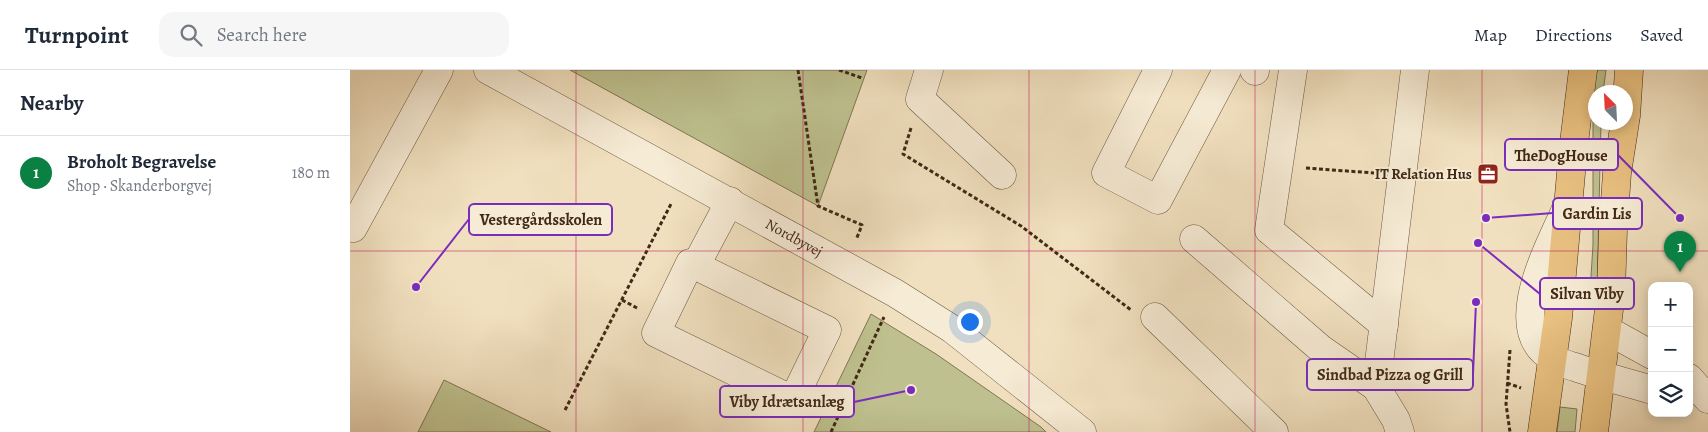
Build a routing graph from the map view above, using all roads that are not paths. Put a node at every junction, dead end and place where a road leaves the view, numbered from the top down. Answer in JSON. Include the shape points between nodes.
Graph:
{"nodes":[{"id":1,"x":439,"y":70,"type":"edge"},
{"id":2,"x":488,"y":70,"type":"edge"},
{"id":3,"x":929,"y":70,"type":"edge"},
{"id":4,"x":1158,"y":70,"type":"edge"},
{"id":5,"x":1227,"y":70,"type":"edge"},
{"id":6,"x":1293,"y":70,"type":"edge"},
{"id":7,"x":1415,"y":70,"type":"edge"},
{"id":8,"x":1582,"y":70,"type":"edge"},
{"id":9,"x":1630,"y":70,"type":"edge"},
{"id":10,"x":1642,"y":70,"type":"edge"},
{"id":11,"x":1629,"y":85,"type":"edge"},
{"id":12,"x":1633,"y":95,"type":"edge"},
{"id":13,"x":1623,"y":130,"type":"edge"},
{"id":14,"x":1002,"y":175,"type":"dead end"},
{"id":15,"x":730,"y":201,"type":"junction"},
{"id":16,"x":353,"y":228,"type":"dead end"},
{"id":17,"x":1194,"y":239,"type":"dead end"},
{"id":18,"x":696,"y":265,"type":"junction"},
{"id":19,"x":1155,"y":317,"type":"road end"},
{"id":20,"x":1384,"y":325,"type":"junction"},
{"id":21,"x":1607,"y":330,"type":"junction"},
{"id":22,"x":1648,"y":353,"type":"edge"},
{"id":23,"x":1553,"y":359,"type":"junction"},
{"id":24,"x":1600,"y":376,"type":"junction"},
{"id":25,"x":1693,"y":383,"type":"edge"},
{"id":26,"x":1376,"y":387,"type":"junction"},
{"id":27,"x":1648,"y":389,"type":"edge"},
{"id":28,"x":1708,"y":400,"type":"edge"},
{"id":29,"x":1693,"y":407,"type":"edge"},
{"id":30,"x":1708,"y":415,"type":"edge"},
{"id":31,"x":1082,"y":432,"type":"edge"},
{"id":32,"x":1274,"y":432,"type":"edge"},
{"id":33,"x":1400,"y":432,"type":"edge"},
{"id":34,"x":1542,"y":432,"type":"edge"},
{"id":35,"x":1594,"y":432,"type":"edge"}],
"edges":[{"from":1,"to":16,"type":"street"},
{"from":2,"to":15,"type":"street","name":"Nordbyvej"},
{"from":3,"to":14,"type":"street","via":[[920,99]]},
{"from":4,"to":5,"type":"street","via":[[1106,173],[1158,200]]},
{"from":6,"to":20,"type":"street","via":[[1269,230]]},
{"from":7,"to":20,"type":"street"},
{"from":8,"to":23,"type":"main road"},
{"from":9,"to":11,"type":"main road"},
{"from":10,"to":12,"type":"street"},
{"from":13,"to":21,"type":"main road","via":[[1614,211]]},
{"from":15,"to":18,"type":"street"},
{"from":15,"to":31,"type":"street","name":"Nordbyvej","via":[[895,293],[952,329]]},
{"from":17,"to":26,"type":"street","via":[[1321,349]]},
{"from":18,"to":18,"type":"street","via":[[827,330],[793,400],[656,333],[690,263]]},
{"from":19,"to":32,"type":"street"},
{"from":20,"to":26,"type":"street"},
{"from":21,"to":22,"type":"street"},
{"from":21,"to":24,"type":"main road"},
{"from":23,"to":24,"type":"street"},
{"from":23,"to":34,"type":"main road"},
{"from":24,"to":27,"type":"street"},
{"from":24,"to":35,"type":"main road"},
{"from":25,"to":28,"type":"street"},
{"from":26,"to":33,"type":"street"},
{"from":29,"to":30,"type":"street"}]}
